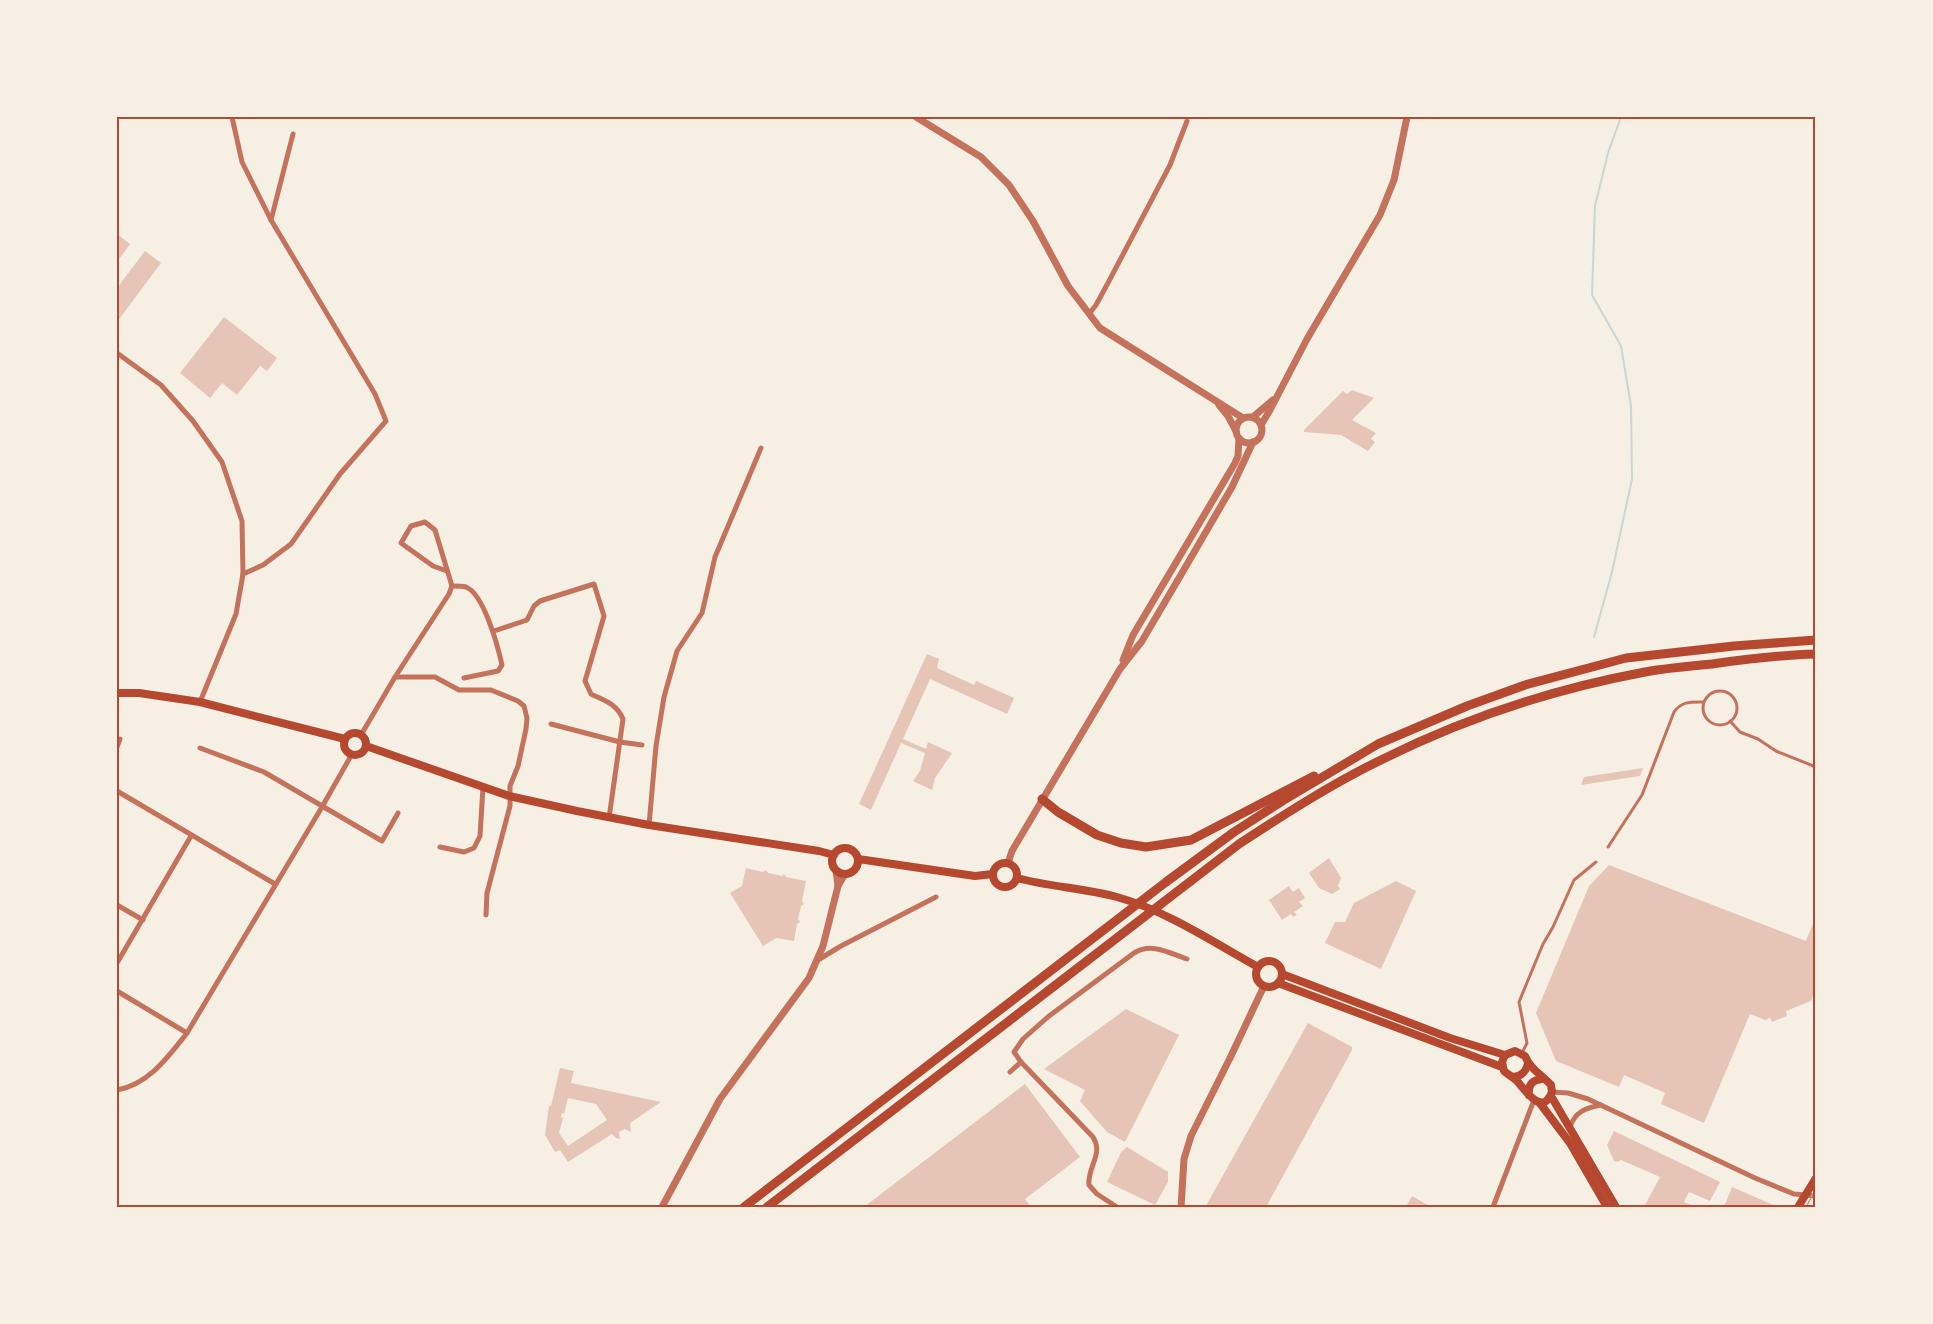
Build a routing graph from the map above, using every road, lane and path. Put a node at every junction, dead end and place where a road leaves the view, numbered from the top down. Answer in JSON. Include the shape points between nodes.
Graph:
{"nodes":[{"id":1,"x":232,"y":117,"type":"edge"},
{"id":2,"x":916,"y":117,"type":"edge"},
{"id":3,"x":1407,"y":117,"type":"edge"},
{"id":4,"x":1187,"y":121,"type":"dead end"},
{"id":5,"x":293,"y":134,"type":"dead end"},
{"id":6,"x":271,"y":220,"type":"junction"},
{"id":7,"x":1089,"y":314,"type":"junction"},
{"id":8,"x":117,"y":353,"type":"edge"},
{"id":9,"x":1276,"y":396,"type":"junction"},
{"id":10,"x":1211,"y":397,"type":"junction"},
{"id":11,"x":1252,"y":417,"type":"junction"},
{"id":12,"x":1243,"y":418,"type":"junction"},
{"id":13,"x":1261,"y":424,"type":"junction"},
{"id":14,"x":1238,"y":435,"type":"junction"},
{"id":15,"x":1253,"y":442,"type":"junction"},
{"id":16,"x":760,"y":448,"type":"dead end"},
{"id":17,"x":447,"y":571,"type":"junction"},
{"id":18,"x":243,"y":574,"type":"junction"},
{"id":19,"x":452,"y":586,"type":"junction"},
{"id":20,"x":494,"y":631,"type":"junction"},
{"id":21,"x":1816,"y":640,"type":"edge"},
{"id":22,"x":1816,"y":654,"type":"edge"},
{"id":23,"x":1120,"y":669,"type":"junction"},
{"id":24,"x":395,"y":677,"type":"junction"},
{"id":25,"x":464,"y":678,"type":"dead end"},
{"id":26,"x":117,"y":693,"type":"edge"},
{"id":27,"x":200,"y":702,"type":"junction"},
{"id":28,"x":1703,"y":702,"type":"junction"},
{"id":29,"x":1731,"y":721,"type":"junction"},
{"id":30,"x":551,"y":724,"type":"dead end"},
{"id":31,"x":361,"y":735,"type":"junction"},
{"id":32,"x":120,"y":739,"type":"dead end"},
{"id":33,"x":345,"y":740,"type":"junction"},
{"id":34,"x":620,"y":742,"type":"junction"},
{"id":35,"x":642,"y":744,"type":"dead end"},
{"id":36,"x":1378,"y":744,"type":"junction"},
{"id":37,"x":366,"y":746,"type":"junction"},
{"id":38,"x":117,"y":747,"type":"edge"},
{"id":39,"x":200,"y":748,"type":"dead end"},
{"id":40,"x":352,"y":754,"type":"junction"},
{"id":41,"x":1816,"y":767,"type":"edge"},
{"id":42,"x":483,"y":787,"type":"junction"},
{"id":43,"x":117,"y":791,"type":"edge"},
{"id":44,"x":509,"y":796,"type":"junction"},
{"id":45,"x":1042,"y":800,"type":"junction"},
{"id":46,"x":322,"y":807,"type":"junction"},
{"id":47,"x":398,"y":813,"type":"dead end"},
{"id":48,"x":609,"y":818,"type":"junction"},
{"id":49,"x":649,"y":825,"type":"junction"},
{"id":50,"x":191,"y":836,"type":"junction"},
{"id":51,"x":1608,"y":847,"type":"dead end"},
{"id":52,"x":440,"y":848,"type":"dead end"},
{"id":53,"x":834,"y":855,"type":"junction"},
{"id":54,"x":858,"y":859,"type":"junction"},
{"id":55,"x":1596,"y":862,"type":"dead end"},
{"id":56,"x":1008,"y":863,"type":"junction"},
{"id":57,"x":836,"y":870,"type":"junction"},
{"id":58,"x":845,"y":874,"type":"junction"},
{"id":59,"x":993,"y":874,"type":"junction"},
{"id":60,"x":1017,"y":878,"type":"junction"},
{"id":61,"x":275,"y":884,"type":"junction"},
{"id":62,"x":838,"y":886,"type":"junction"},
{"id":63,"x":936,"y":897,"type":"dead end"},
{"id":64,"x":117,"y":906,"type":"edge"},
{"id":65,"x":486,"y":915,"type":"dead end"},
{"id":66,"x":143,"y":920,"type":"junction"},
{"id":67,"x":1187,"y":959,"type":"dead end"},
{"id":68,"x":818,"y":960,"type":"junction"},
{"id":69,"x":117,"y":963,"type":"edge"},
{"id":70,"x":1258,"y":967,"type":"junction"},
{"id":71,"x":1282,"y":974,"type":"junction"},
{"id":72,"x":1278,"y":983,"type":"junction"},
{"id":73,"x":1264,"y":986,"type":"junction"},
{"id":74,"x":117,"y":991,"type":"edge"},
{"id":75,"x":187,"y":1033,"type":"junction"},
{"id":76,"x":1522,"y":1053,"type":"junction"},
{"id":77,"x":1505,"y":1055,"type":"junction"},
{"id":78,"x":1021,"y":1062,"type":"junction"},
{"id":79,"x":1528,"y":1063,"type":"junction"},
{"id":80,"x":1502,"y":1067,"type":"junction"},
{"id":81,"x":1010,"y":1072,"type":"dead end"},
{"id":82,"x":1514,"y":1077,"type":"junction"},
{"id":83,"x":1542,"y":1079,"type":"junction"},
{"id":84,"x":117,"y":1090,"type":"edge"},
{"id":85,"x":1552,"y":1094,"type":"junction"},
{"id":86,"x":1534,"y":1099,"type":"junction"},
{"id":87,"x":1602,"y":1105,"type":"junction"},
{"id":88,"x":1570,"y":1127,"type":"junction"},
{"id":89,"x":1816,"y":1178,"type":"edge"},
{"id":90,"x":1805,"y":1195,"type":"junction"},
{"id":91,"x":1816,"y":1196,"type":"edge"},
{"id":92,"x":662,"y":1207,"type":"edge"},
{"id":93,"x":744,"y":1207,"type":"edge"},
{"id":94,"x":766,"y":1207,"type":"edge"},
{"id":95,"x":1117,"y":1207,"type":"edge"},
{"id":96,"x":1181,"y":1207,"type":"edge"},
{"id":97,"x":1493,"y":1207,"type":"edge"},
{"id":98,"x":1607,"y":1207,"type":"edge"},
{"id":99,"x":1616,"y":1207,"type":"edge"},
{"id":100,"x":1798,"y":1207,"type":"edge"}],
"edges":[{"from":1,"to":6,"type":"street","via":[[242,162]]},
{"from":2,"to":7,"type":"street","via":[[981,157],[1009,185],[1068,286]]},
{"from":3,"to":9,"type":"street","via":[[1394,180],[1380,215]]},
{"from":4,"to":7,"type":"street","via":[[1161,184]]},
{"from":5,"to":6,"type":"street"},
{"from":6,"to":18,"type":"street","via":[[375,394],[386,421],[340,474],[291,544]]},
{"from":7,"to":10,"type":"street","via":[[1118,341]]},
{"from":8,"to":18,"type":"street","via":[[161,385],[222,462],[242,521]]},
{"from":9,"to":11,"type":"street"},
{"from":9,"to":13,"type":"street"},
{"from":10,"to":12,"type":"street"},
{"from":10,"to":14,"type":"street"},
{"from":11,"to":12,"type":"street"},
{"from":11,"to":13,"type":"street"},
{"from":12,"to":14,"type":"street","via":[[1236,427]]},
{"from":13,"to":15,"type":"street","via":[[1261,435]]},
{"from":14,"to":15,"type":"street","via":[[1243,441]]},
{"from":14,"to":23,"type":"street","via":[[1235,463],[1133,635]]},
{"from":15,"to":23,"type":"street","via":[[1182,573],[1142,641]]},
{"from":16,"to":49,"type":"street","via":[[715,557],[702,613],[677,651],[662,707]]},
{"from":17,"to":17,"type":"street","via":[[435,530],[425,522],[411,526],[401,543],[433,566]]},
{"from":17,"to":19,"type":"street"},
{"from":18,"to":27,"type":"street","via":[[236,614]]},
{"from":19,"to":20,"type":"street","via":[[466,587],[475,593]]},
{"from":19,"to":24,"type":"street"},
{"from":20,"to":25,"type":"street","via":[[502,665],[498,671]]},
{"from":20,"to":34,"type":"street","via":[[527,620],[540,601],[594,584],[604,616],[585,681],[591,694],[620,710]]},
{"from":21,"to":36,"type":"highway","via":[[1626,658],[1525,685]]},
{"from":22,"to":94,"type":"highway","via":[[1646,672],[1581,686],[1471,721],[1382,759],[1239,844]]},
{"from":23,"to":45,"type":"street"},
{"from":24,"to":31,"type":"street"},
{"from":24,"to":44,"type":"street","via":[[435,677],[459,690],[491,690],[524,706],[526,729]]},
{"from":26,"to":27,"type":"main road"},
{"from":27,"to":33,"type":"main road"},
{"from":28,"to":29,"type":"lane","via":[[1705,716],[1712,723],[1722,725]]},
{"from":28,"to":29,"type":"lane","via":[[1713,692],[1727,693],[1737,709]]},
{"from":28,"to":51,"type":"lane","via":[[1686,702],[1674,712],[1642,795]]},
{"from":29,"to":41,"type":"lane","via":[[1740,732]]},
{"from":30,"to":34,"type":"street"},
{"from":31,"to":33,"type":"main road","via":[[352,733]]},
{"from":31,"to":37,"type":"main road"},
{"from":32,"to":38,"type":"street"},
{"from":33,"to":40,"type":"main road","via":[[345,748]]},
{"from":34,"to":35,"type":"street"},
{"from":34,"to":48,"type":"street"},
{"from":36,"to":45,"type":"highway","via":[[1191,840],[1146,847],[1121,843],[1097,835]]},
{"from":36,"to":93,"type":"highway","via":[[1234,832]]},
{"from":37,"to":40,"type":"main road","via":[[360,753]]},
{"from":37,"to":42,"type":"main road"},
{"from":39,"to":46,"type":"street","via":[[264,772]]},
{"from":40,"to":46,"type":"street"},
{"from":42,"to":44,"type":"main road"},
{"from":42,"to":52,"type":"street","via":[[480,836],[474,848],[464,852]]},
{"from":43,"to":50,"type":"street"},
{"from":44,"to":48,"type":"main road"},
{"from":44,"to":65,"type":"street","via":[[510,806],[487,893]]},
{"from":45,"to":56,"type":"street"},
{"from":46,"to":47,"type":"street","via":[[382,841]]},
{"from":46,"to":61,"type":"street"},
{"from":48,"to":49,"type":"main road"},
{"from":49,"to":53,"type":"main road"},
{"from":50,"to":61,"type":"street"},
{"from":50,"to":66,"type":"street"},
{"from":53,"to":54,"type":"main road","via":[[840,849],[849,849]]},
{"from":53,"to":57,"type":"main road","via":[[832,863]]},
{"from":54,"to":58,"type":"main road","via":[[855,869]]},
{"from":54,"to":59,"type":"main road","via":[[975,876]]},
{"from":55,"to":76,"type":"lane","via":[[1574,880],[1519,1002],[1527,1043]]},
{"from":56,"to":59,"type":"main road","via":[[996,867]]},
{"from":56,"to":60,"type":"main road","via":[[1014,867]]},
{"from":57,"to":58,"type":"main road"},
{"from":57,"to":62,"type":"street"},
{"from":58,"to":62,"type":"street"},
{"from":59,"to":60,"type":"main road","via":[[995,882],[1003,887],[1012,885]]},
{"from":60,"to":70,"type":"main road","via":[[1076,887],[1144,906]]},
{"from":61,"to":75,"type":"street"},
{"from":62,"to":68,"type":"street"},
{"from":63,"to":68,"type":"street"},
{"from":64,"to":66,"type":"street"},
{"from":66,"to":69,"type":"street"},
{"from":67,"to":78,"type":"street","via":[[1152,947],[1134,953],[1023,1039],[1014,1052]]},
{"from":68,"to":92,"type":"street","via":[[800,992],[720,1099]]},
{"from":70,"to":71,"type":"main road","via":[[1273,962]]},
{"from":70,"to":73,"type":"main road","via":[[1258,980]]},
{"from":71,"to":72,"type":"main road"},
{"from":71,"to":77,"type":"main road"},
{"from":72,"to":73,"type":"main road"},
{"from":72,"to":80,"type":"main road"},
{"from":73,"to":96,"type":"street","via":[[1191,1136],[1184,1159]]},
{"from":74,"to":75,"type":"street"},
{"from":75,"to":84,"type":"street","via":[[162,1065]]},
{"from":76,"to":77,"type":"main road"},
{"from":76,"to":79,"type":"main road"},
{"from":77,"to":80,"type":"main road"},
{"from":78,"to":81,"type":"street"},
{"from":78,"to":95,"type":"street","via":[[1095,1140],[1097,1153],[1089,1185]]},
{"from":79,"to":82,"type":"main road","via":[[1525,1073]]},
{"from":79,"to":83,"type":"main road"},
{"from":80,"to":82,"type":"main road"},
{"from":82,"to":86,"type":"main road"},
{"from":83,"to":85,"type":"main road","via":[[1551,1085]]},
{"from":83,"to":86,"type":"main road","via":[[1531,1083],[1529,1089]]},
{"from":85,"to":86,"type":"main road","via":[[1545,1101]]},
{"from":85,"to":87,"type":"street","via":[[1577,1095]]},
{"from":85,"to":88,"type":"main road"},
{"from":86,"to":97,"type":"street"},
{"from":86,"to":98,"type":"main road","via":[[1570,1143]]},
{"from":87,"to":88,"type":"street","via":[[1578,1113]]},
{"from":87,"to":90,"type":"street","via":[[1735,1170]]},
{"from":88,"to":99,"type":"main road"},
{"from":89,"to":90,"type":"main road"},
{"from":90,"to":91,"type":"street"},
{"from":90,"to":100,"type":"main road"}]}
